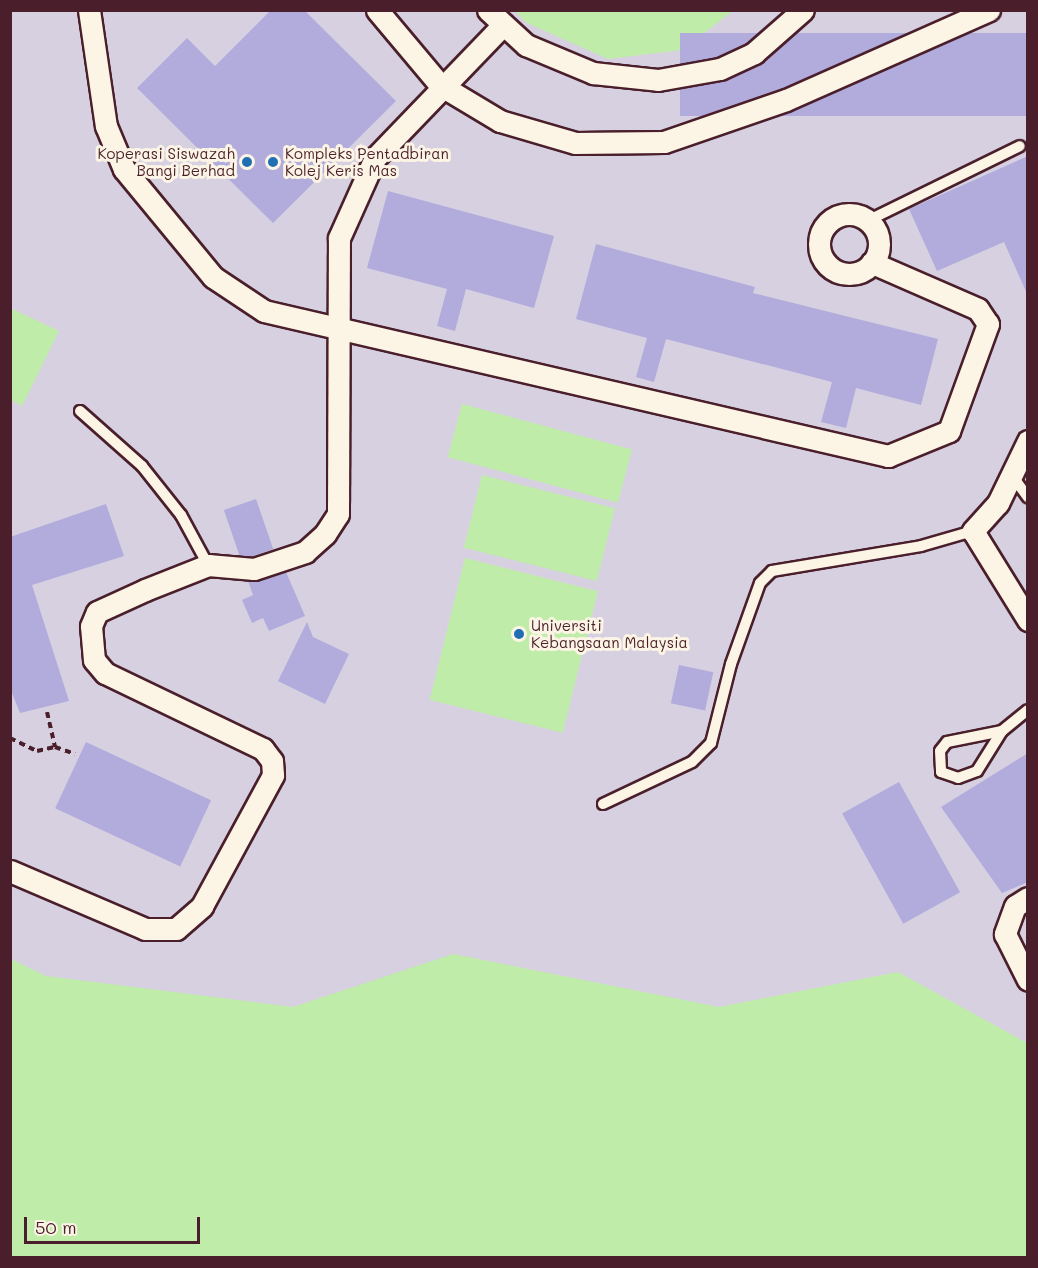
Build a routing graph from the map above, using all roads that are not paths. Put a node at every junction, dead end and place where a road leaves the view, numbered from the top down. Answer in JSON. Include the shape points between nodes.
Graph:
{"nodes":[{"id":1,"x":89,"y":10,"type":"edge"},
{"id":2,"x":377,"y":10,"type":"edge"},
{"id":3,"x":488,"y":10,"type":"edge"},
{"id":4,"x":803,"y":10,"type":"edge"},
{"id":5,"x":989,"y":10,"type":"edge"},
{"id":6,"x":502,"y":26,"type":"junction"},
{"id":7,"x":440,"y":85,"type":"junction"},
{"id":8,"x":1020,"y":146,"type":"dead end"},
{"id":9,"x":867,"y":221,"type":"junction"},
{"id":10,"x":873,"y":262,"type":"junction"},
{"id":11,"x":336,"y":332,"type":"junction"},
{"id":12,"x":80,"y":411,"type":"dead end"},
{"id":13,"x":1028,"y":441,"type":"edge"},
{"id":14,"x":1011,"y":474,"type":"junction"},
{"id":15,"x":1028,"y":497,"type":"edge"},
{"id":16,"x":974,"y":531,"type":"junction"},
{"id":17,"x":208,"y":566,"type":"junction"},
{"id":18,"x":1028,"y":620,"type":"edge"},
{"id":19,"x":1028,"y":710,"type":"edge"},
{"id":20,"x":1002,"y":731,"type":"junction"},
{"id":21,"x":603,"y":804,"type":"dead end"},
{"id":22,"x":10,"y":871,"type":"edge"},
{"id":23,"x":1028,"y":898,"type":"edge"},
{"id":24,"x":1028,"y":980,"type":"edge"}],
"edges":[{"from":1,"to":11,"type":"street","via":[[106,126],[124,169],[213,277],[264,311]]},
{"from":2,"to":7,"type":"street"},
{"from":3,"to":6,"type":"street"},
{"from":4,"to":6,"type":"street","via":[[754,53],[720,69],[658,80],[593,73],[526,45]]},
{"from":5,"to":7,"type":"street","via":[[786,100],[664,142],[575,143],[500,121]]},
{"from":6,"to":7,"type":"street"},
{"from":7,"to":11,"type":"street","via":[[375,158],[339,238]]},
{"from":8,"to":9,"type":"lane"},
{"from":9,"to":10,"type":"street","via":[[878,236]]},
{"from":9,"to":10,"type":"street","via":[[848,214],[829,221],[819,248],[828,266],[846,274]]},
{"from":10,"to":11,"type":"street","via":[[978,309],[988,324],[949,431],[888,456]]},
{"from":11,"to":17,"type":"street","via":[[338,514],[325,534],[305,552],[254,569]]},
{"from":12,"to":17,"type":"lane","via":[[142,466],[182,515]]},
{"from":13,"to":14,"type":"street"},
{"from":14,"to":15,"type":"lane"},
{"from":14,"to":16,"type":"street","via":[[998,503]]},
{"from":16,"to":18,"type":"street"},
{"from":16,"to":21,"type":"lane","via":[[921,546],[788,564],[772,571],[760,583],[731,664],[711,743],[692,762]]},
{"from":17,"to":22,"type":"street","via":[[97,612],[89,645],[105,673],[263,749],[272,761],[273,775],[202,906],[176,929],[145,929]]},
{"from":19,"to":20,"type":"lane"},
{"from":20,"to":20,"type":"lane","via":[[947,742],[940,750],[941,772],[958,778],[977,771]]},
{"from":23,"to":24,"type":"street","via":[[1015,906],[1005,934]]}]}
